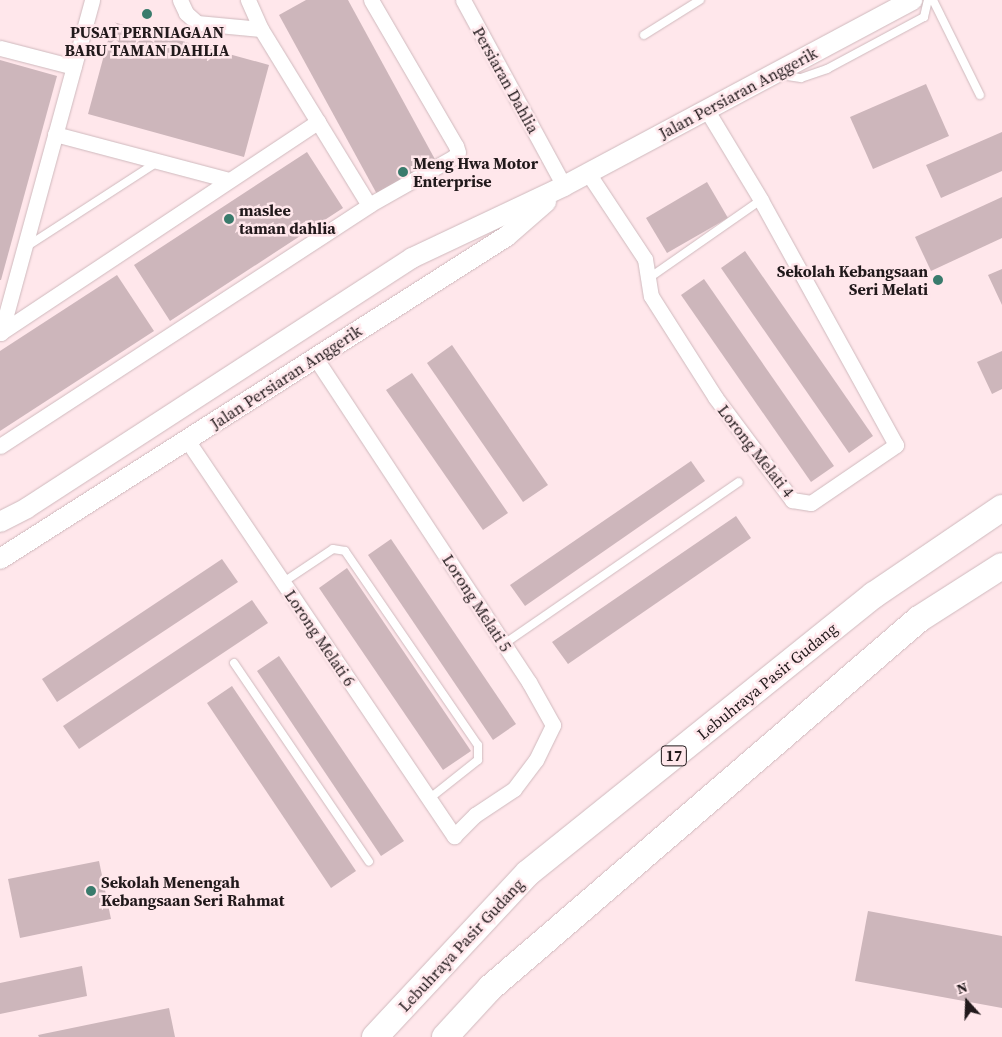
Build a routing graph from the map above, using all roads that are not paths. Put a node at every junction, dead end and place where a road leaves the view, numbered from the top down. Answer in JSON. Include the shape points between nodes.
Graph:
{"nodes":[{"id":1,"x":92,"y":0,"type":"edge"},
{"id":2,"x":180,"y":0,"type":"edge"},
{"id":3,"x":248,"y":0,"type":"edge"},
{"id":4,"x":372,"y":0,"type":"edge"},
{"id":5,"x":463,"y":0,"type":"edge"},
{"id":6,"x":700,"y":0,"type":"edge"},
{"id":7,"x":913,"y":0,"type":"edge"},
{"id":8,"x":928,"y":0,"type":"edge"},
{"id":9,"x":933,"y":0,"type":"edge"},
{"id":10,"x":261,"y":29,"type":"junction"},
{"id":11,"x":644,"y":36,"type":"dead end"},
{"id":12,"x":0,"y":48,"type":"edge"},
{"id":13,"x":74,"y":67,"type":"junction"},
{"id":14,"x":774,"y":74,"type":"junction"},
{"id":15,"x":980,"y":95,"type":"dead end"},
{"id":16,"x":706,"y":109,"type":"junction"},
{"id":17,"x":318,"y":122,"type":"junction"},
{"id":18,"x":55,"y":134,"type":"junction"},
{"id":19,"x":159,"y":162,"type":"junction"},
{"id":20,"x":588,"y":173,"type":"junction"},
{"id":21,"x":230,"y":180,"type":"junction"},
{"id":22,"x":564,"y":186,"type":"junction"},
{"id":23,"x":760,"y":200,"type":"junction"},
{"id":24,"x":369,"y":205,"type":"junction"},
{"id":25,"x":24,"y":248,"type":"junction"},
{"id":26,"x":650,"y":278,"type":"junction"},
{"id":27,"x":0,"y":333,"type":"edge"},
{"id":28,"x":315,"y":357,"type":"junction"},
{"id":29,"x":187,"y":440,"type":"junction"},
{"id":30,"x":0,"y":446,"type":"edge"},
{"id":31,"x":739,"y":482,"type":"dead end"},
{"id":32,"x":1002,"y":508,"type":"edge"},
{"id":33,"x":0,"y":522,"type":"edge"},
{"id":34,"x":0,"y":558,"type":"edge"},
{"id":35,"x":1002,"y":566,"type":"edge"},
{"id":36,"x":282,"y":583,"type":"junction"},
{"id":37,"x":504,"y":644,"type":"junction"},
{"id":38,"x":234,"y":662,"type":"dead end"},
{"id":39,"x":428,"y":799,"type":"junction"},
{"id":40,"x":454,"y":836,"type":"joint"},
{"id":41,"x":369,"y":862,"type":"dead end"},
{"id":42,"x":375,"y":1037,"type":"edge"},
{"id":43,"x":445,"y":1037,"type":"edge"}],
"edges":[{"from":1,"to":13,"type":"street"},
{"from":2,"to":10,"type":"street","via":[[186,13],[197,23]]},
{"from":3,"to":10,"type":"street"},
{"from":4,"to":24,"type":"street","via":[[458,152]]},
{"from":5,"to":22,"type":"street","name":"Persiaran Dahlia"},
{"from":6,"to":11,"type":"lane"},
{"from":7,"to":14,"type":"street","name":"Jalan Persiaran Anggerik"},
{"from":8,"to":14,"type":"lane","via":[[924,17],[827,69],[800,78]]},
{"from":9,"to":15,"type":"lane"},
{"from":10,"to":17,"type":"street"},
{"from":12,"to":13,"type":"street"},
{"from":13,"to":18,"type":"street"},
{"from":14,"to":16,"type":"street","name":"Jalan Persiaran Anggerik"},
{"from":16,"to":20,"type":"street","name":"Jalan Persiaran Anggerik"},
{"from":16,"to":23,"type":"street","name":"Lorong Melati 4"},
{"from":17,"to":21,"type":"street"},
{"from":17,"to":24,"type":"street"},
{"from":18,"to":19,"type":"street"},
{"from":18,"to":25,"type":"street"},
{"from":19,"to":21,"type":"street"},
{"from":19,"to":25,"type":"lane"},
{"from":20,"to":22,"type":"street","name":"Jalan Persiaran Anggerik"},
{"from":20,"to":26,"type":"street","name":"Lorong Melati 4","via":[[645,258]]},
{"from":21,"to":27,"type":"street"},
{"from":22,"to":28,"type":"street","name":"Jalan Persiaran Anggerik","via":[[507,236]]},
{"from":22,"to":33,"type":"street","name":"Jalan Persiaran Anggerik","via":[[412,258],[27,508]]},
{"from":23,"to":26,"type":"lane"},
{"from":23,"to":26,"type":"street","name":"Lorong Melati 4","via":[[894,437],[896,445],[889,451],[811,503],[792,500],[710,389],[651,296]]},
{"from":24,"to":30,"type":"street"},
{"from":25,"to":27,"type":"street"},
{"from":28,"to":29,"type":"street","name":"Jalan Persiaran Anggerik"},
{"from":28,"to":37,"type":"street","name":"Lorong Melati 5"},
{"from":29,"to":34,"type":"street","name":"Jalan Persiaran Anggerik"},
{"from":29,"to":36,"type":"street","name":"Lorong Melati 6"},
{"from":31,"to":37,"type":"lane"},
{"from":32,"to":42,"type":"highway","name":"Lebuhraya Pasir Gudang","number":"17","via":[[874,595],[528,873]]},
{"from":35,"to":43,"type":"highway","via":[[919,619],[490,988]]},
{"from":36,"to":39,"type":"street","name":"Lorong Melati 6"},
{"from":36,"to":39,"type":"lane","via":[[333,549],[345,551],[472,737],[480,750],[478,760]]},
{"from":37,"to":40,"type":"street","name":"Lorong Melati 5","via":[[553,725],[536,760],[514,789],[475,815]]},
{"from":38,"to":41,"type":"lane"},
{"from":39,"to":40,"type":"street","name":"Lorong Melati 6"}]}
